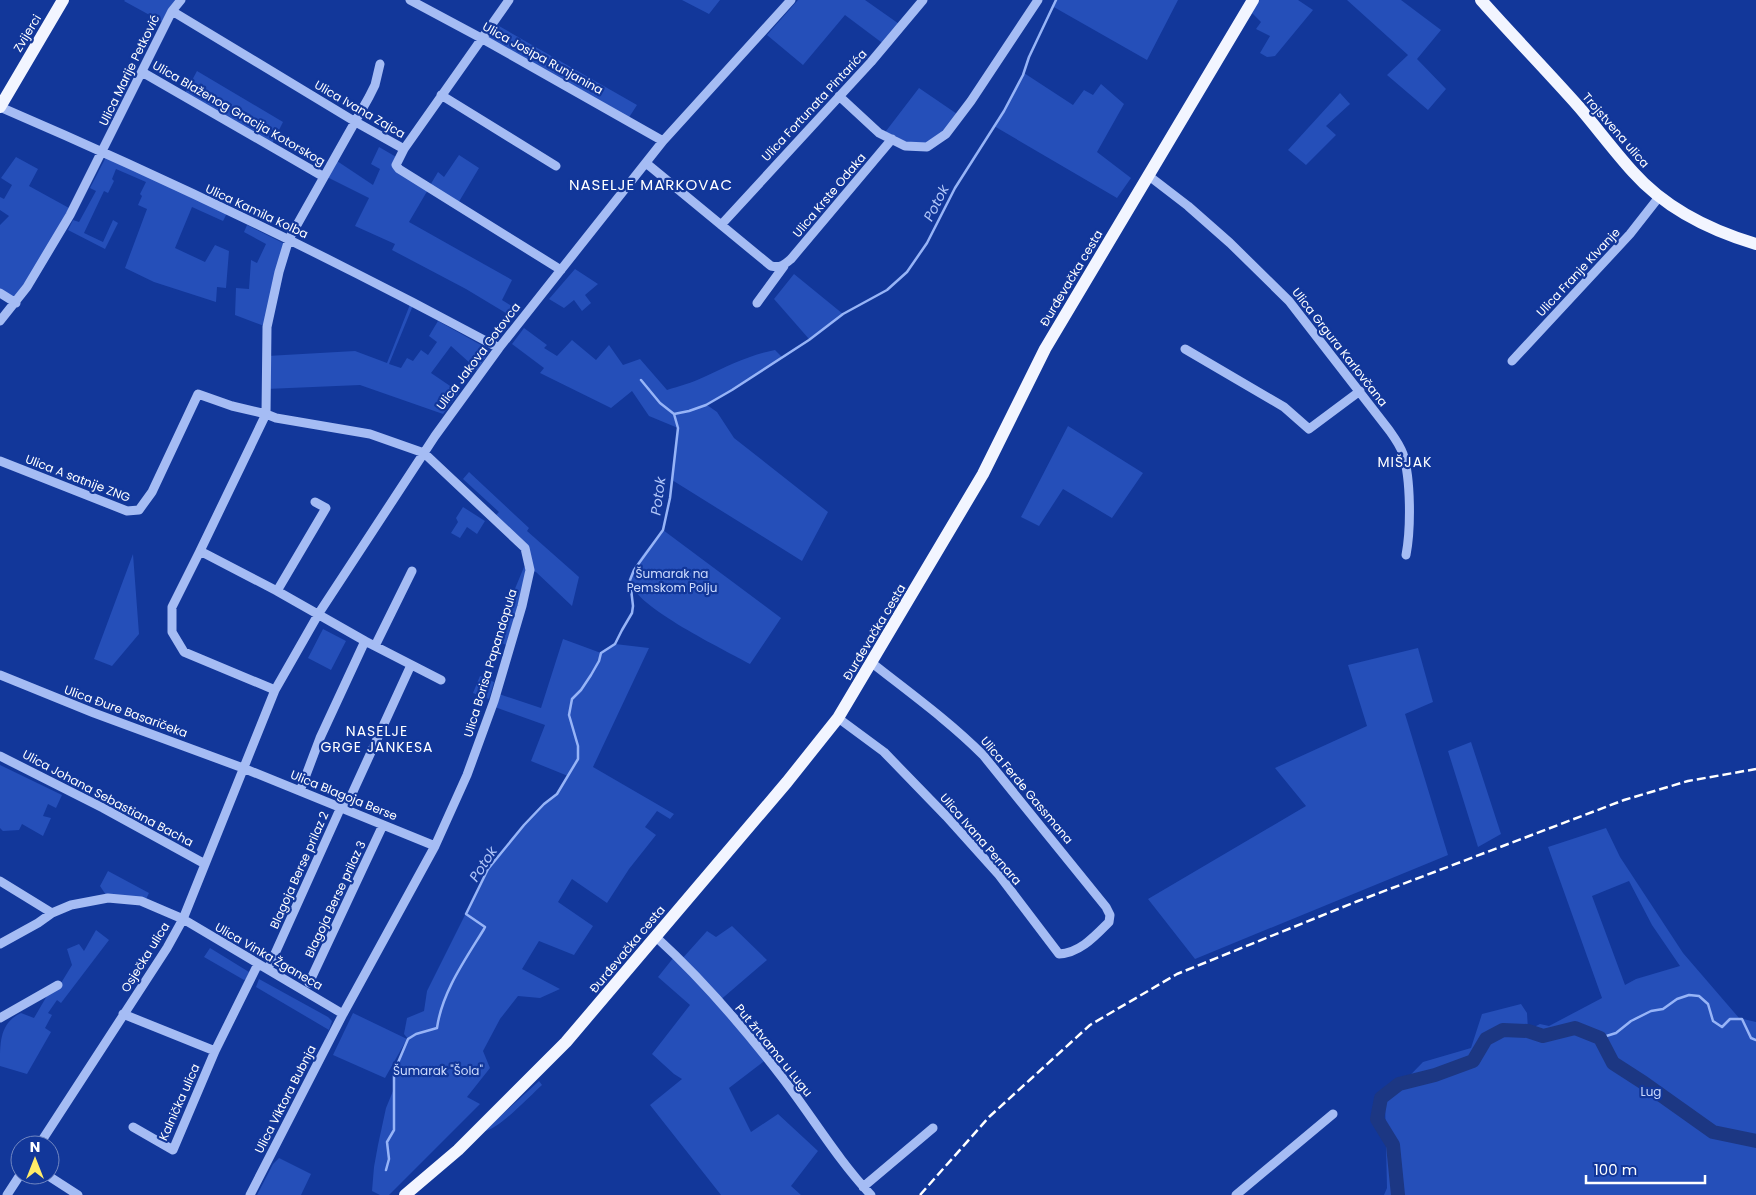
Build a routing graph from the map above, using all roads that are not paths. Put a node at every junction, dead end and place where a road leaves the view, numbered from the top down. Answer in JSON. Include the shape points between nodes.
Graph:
{"nodes":[{"id":1,"x":63,"y":0,"type":"edge"},
{"id":2,"x":181,"y":0,"type":"edge"},
{"id":3,"x":410,"y":0,"type":"edge"},
{"id":4,"x":509,"y":0,"type":"edge"},
{"id":5,"x":791,"y":0,"type":"edge"},
{"id":6,"x":923,"y":0,"type":"edge"},
{"id":7,"x":1038,"y":0,"type":"edge"},
{"id":8,"x":1253,"y":0,"type":"edge"},
{"id":9,"x":1481,"y":0,"type":"edge"},
{"id":10,"x":172,"y":11,"type":"junction"},
{"id":11,"x":481,"y":38,"type":"junction"},
{"id":12,"x":380,"y":64,"type":"dead end"},
{"id":13,"x":142,"y":72,"type":"junction"},
{"id":14,"x":441,"y":95,"type":"junction"},
{"id":15,"x":839,"y":96,"type":"junction"},
{"id":16,"x":0,"y":107,"type":"edge"},
{"id":17,"x":354,"y":122,"type":"junction"},
{"id":18,"x":892,"y":139,"type":"junction"},
{"id":19,"x":663,"y":141,"type":"junction"},
{"id":20,"x":404,"y":148,"type":"junction"},
{"id":21,"x":103,"y":152,"type":"junction"},
{"id":22,"x":646,"y":164,"type":"junction"},
{"id":23,"x":556,"y":166,"type":"dead end"},
{"id":24,"x":324,"y":176,"type":"junction"},
{"id":25,"x":1149,"y":176,"type":"junction"},
{"id":26,"x":1659,"y":197,"type":"junction"},
{"id":27,"x":721,"y":225,"type":"junction"},
{"id":28,"x":289,"y":240,"type":"junction"},
{"id":29,"x":1756,"y":244,"type":"edge"},
{"id":30,"x":784,"y":266,"type":"junction"},
{"id":31,"x":561,"y":270,"type":"junction"},
{"id":32,"x":0,"y":294,"type":"edge"},
{"id":33,"x":16,"y":303,"type":"junction"},
{"id":34,"x":757,"y":303,"type":"dead end"},
{"id":35,"x":0,"y":321,"type":"edge"},
{"id":36,"x":499,"y":348,"type":"junction"},
{"id":37,"x":1185,"y":349,"type":"dead end"},
{"id":38,"x":1512,"y":361,"type":"dead end"},
{"id":39,"x":1360,"y":391,"type":"junction"},
{"id":40,"x":266,"y":414,"type":"junction"},
{"id":41,"x":424,"y":453,"type":"junction"},
{"id":42,"x":0,"y":461,"type":"edge"},
{"id":43,"x":315,"y":502,"type":"dead end"},
{"id":44,"x":200,"y":551,"type":"junction"},
{"id":45,"x":1406,"y":555,"type":"dead end"},
{"id":46,"x":412,"y":571,"type":"dead end"},
{"id":47,"x":277,"y":591,"type":"junction"},
{"id":48,"x":319,"y":614,"type":"junction"},
{"id":49,"x":366,"y":640,"type":"junction"},
{"id":50,"x":375,"y":646,"type":"junction"},
{"id":51,"x":872,"y":663,"type":"junction"},
{"id":52,"x":411,"y":665,"type":"junction"},
{"id":53,"x":0,"y":675,"type":"edge"},
{"id":54,"x":441,"y":680,"type":"dead end"},
{"id":55,"x":275,"y":690,"type":"junction"},
{"id":56,"x":838,"y":718,"type":"junction"},
{"id":57,"x":0,"y":756,"type":"edge"},
{"id":58,"x":244,"y":768,"type":"junction"},
{"id":59,"x":300,"y":791,"type":"junction"},
{"id":60,"x":343,"y":808,"type":"junction"},
{"id":61,"x":383,"y":824,"type":"junction"},
{"id":62,"x":435,"y":846,"type":"junction"},
{"id":63,"x":205,"y":864,"type":"junction"},
{"id":64,"x":0,"y":880,"type":"edge"},
{"id":65,"x":1106,"y":906,"type":"joint"},
{"id":66,"x":52,"y":913,"type":"junction"},
{"id":67,"x":183,"y":920,"type":"junction"},
{"id":68,"x":656,"y":937,"type":"junction"},
{"id":69,"x":0,"y":944,"type":"edge"},
{"id":70,"x":258,"y":964,"type":"junction"},
{"id":71,"x":268,"y":970,"type":"junction"},
{"id":72,"x":309,"y":984,"type":"dead end"},
{"id":73,"x":58,"y":985,"type":"dead end"},
{"id":74,"x":123,"y":1014,"type":"junction"},
{"id":75,"x":343,"y":1014,"type":"junction"},
{"id":76,"x":0,"y":1018,"type":"edge"},
{"id":77,"x":216,"y":1051,"type":"junction"},
{"id":78,"x":1332,"y":1114,"type":"dead end"},
{"id":79,"x":133,"y":1127,"type":"dead end"},
{"id":80,"x":933,"y":1128,"type":"dead end"},
{"id":81,"x":45,"y":1135,"type":"edge"},
{"id":82,"x":60,"y":1183,"type":"edge"},
{"id":83,"x":863,"y":1187,"type":"junction"},
{"id":84,"x":78,"y":1195,"type":"edge"},
{"id":85,"x":250,"y":1195,"type":"edge"},
{"id":86,"x":405,"y":1195,"type":"edge"},
{"id":87,"x":871,"y":1195,"type":"edge"},
{"id":88,"x":1236,"y":1195,"type":"edge"}],
"edges":[{"from":1,"to":16,"type":"main road","name":"Zvijerci"},
{"from":2,"to":10,"type":"street","name":"Ulica Marije Petković"},
{"from":3,"to":11,"type":"street","name":"Ulica Josipa Runjanina"},
{"from":4,"to":11,"type":"street"},
{"from":5,"to":19,"type":"street","name":"Ulica Jakova Gotovca"},
{"from":6,"to":15,"type":"street","name":"Ulica Fortunata Pintarića"},
{"from":7,"to":18,"type":"street","via":[[946,134],[927,147],[905,146]]},
{"from":8,"to":25,"type":"main road","name":"Đurđevačka cesta"},
{"from":9,"to":26,"type":"main road","name":"Trojstvena ulica","via":[[1580,108],[1633,172]]},
{"from":10,"to":13,"type":"street","name":"Ulica Marije Petković"},
{"from":10,"to":17,"type":"street","name":"Ulica Ivana Zajca"},
{"from":11,"to":14,"type":"street"},
{"from":11,"to":19,"type":"street","name":"Ulica Josipa Runjanina"},
{"from":12,"to":17,"type":"street","via":[[375,85]]},
{"from":13,"to":21,"type":"street","name":"Ulica Marije Petković"},
{"from":13,"to":24,"type":"street","name":"Ulica Blaženog Gracija Kotorskog"},
{"from":14,"to":20,"type":"street"},
{"from":14,"to":23,"type":"street"},
{"from":15,"to":18,"type":"street","via":[[879,133]]},
{"from":15,"to":27,"type":"street","name":"Ulica Fortunata Pintarića"},
{"from":16,"to":21,"type":"street","name":"Ulica Kamila Kolba"},
{"from":17,"to":20,"type":"street","name":"Ulica Ivana Zajca"},
{"from":17,"to":24,"type":"street"},
{"from":18,"to":30,"type":"street","name":"Ulica Krste Odaka"},
{"from":19,"to":22,"type":"street","name":"Ulica Jakova Gotovca"},
{"from":20,"to":31,"type":"street","name":"Ulica Ivana Zajca","via":[[396,165],[399,169]]},
{"from":21,"to":28,"type":"street","name":"Ulica Kamila Kolba"},
{"from":21,"to":33,"type":"street","name":"Ulica Marije Petković","via":[[49,252]]},
{"from":22,"to":27,"type":"street"},
{"from":22,"to":31,"type":"street","name":"Ulica Jakova Gotovca"},
{"from":24,"to":28,"type":"street"},
{"from":25,"to":39,"type":"street","name":"Ulica Grgura Karlovčana","via":[[1202,218],[1289,301]]},
{"from":25,"to":51,"type":"main road","name":"Đurđevačka cesta","via":[[1044,349],[983,474]]},
{"from":26,"to":29,"type":"main road","name":"Trojstvena ulica","via":[[1707,227]]},
{"from":26,"to":38,"type":"street","name":"Ulica Franje Klvanje","via":[[1630,234]]},
{"from":27,"to":30,"type":"street","via":[[771,266]]},
{"from":28,"to":36,"type":"street","name":"Ulica Kamila Kolba"},
{"from":28,"to":40,"type":"street","via":[[267,327]]},
{"from":30,"to":34,"type":"street","name":"Ulica Krste Odaka"},
{"from":31,"to":36,"type":"street","name":"Ulica Jakova Gotovca"},
{"from":32,"to":33,"type":"street"},
{"from":33,"to":35,"type":"street","name":"Ulica Marije Petković"},
{"from":36,"to":41,"type":"street","name":"Ulica Jakova Gotovca"},
{"from":37,"to":39,"type":"street","via":[[1284,407],[1309,429]]},
{"from":39,"to":45,"type":"street","name":"Ulica Grgura Karlovčana","via":[[1403,452],[1409,510]]},
{"from":40,"to":41,"type":"street","via":[[370,434]]},
{"from":40,"to":42,"type":"street","name":"Ulica A satnije ZNG","via":[[198,394],[152,492],[139,510],[127,511]]},
{"from":40,"to":44,"type":"street"},
{"from":41,"to":48,"type":"street","name":"Ulica Jakova Gotovca"},
{"from":41,"to":62,"type":"street","name":"Ulica Borisa Papandopula","via":[[526,548],[530,570],[494,701],[467,775]]},
{"from":43,"to":47,"type":"street","via":[[326,508]]},
{"from":44,"to":47,"type":"street"},
{"from":44,"to":55,"type":"street","via":[[172,607],[172,632],[184,652]]},
{"from":46,"to":50,"type":"street"},
{"from":47,"to":48,"type":"street"},
{"from":48,"to":49,"type":"street"},
{"from":48,"to":55,"type":"street","name":"Ulica Jakova Gotovca"},
{"from":49,"to":50,"type":"street"},
{"from":49,"to":59,"type":"street","via":[[320,738]]},
{"from":50,"to":52,"type":"street"},
{"from":51,"to":56,"type":"main road","name":"Đurđevačka cesta"},
{"from":51,"to":65,"type":"street","name":"Ulica Ferde Gassmana","via":[[928,706],[983,755]]},
{"from":52,"to":54,"type":"street"},
{"from":52,"to":60,"type":"street","name":"Blagoja Berse prilaz 2"},
{"from":53,"to":58,"type":"street","name":"Ulica Đure Basaričeka"},
{"from":55,"to":58,"type":"street","name":"Ulica Jakova Gotovca"},
{"from":56,"to":65,"type":"street","name":"Ulica Ivana Pernara","via":[[884,752],[946,816],[999,875],[1059,954],[1078,949],[1109,922]]},
{"from":56,"to":68,"type":"main road","name":"Đurđevačka cesta"},
{"from":57,"to":63,"type":"street","name":"Ulica Johana Sebastiana Bacha"},
{"from":58,"to":59,"type":"street","name":"Ulica Blagoja Berse"},
{"from":58,"to":63,"type":"street","name":"Osječka ulica"},
{"from":59,"to":60,"type":"street","name":"Ulica Blagoja Berse"},
{"from":60,"to":61,"type":"street","name":"Ulica Blagoja Berse"},
{"from":60,"to":71,"type":"street","name":"Blagoja Berse prilaz 2"},
{"from":61,"to":62,"type":"street","name":"Ulica Blagoja Berse"},
{"from":61,"to":72,"type":"street","name":"Blagoja Berse prilaz 3"},
{"from":62,"to":75,"type":"street","name":"Ulica Borisa Papandopula"},
{"from":63,"to":67,"type":"street","name":"Osječka ulica"},
{"from":64,"to":66,"type":"street"},
{"from":66,"to":67,"type":"street","name":"Ulica Vinka Žganeca","via":[[70,905],[108,898],[141,901]]},
{"from":66,"to":69,"type":"street","name":"Ulica Vinka Žganeca"},
{"from":67,"to":70,"type":"street","name":"Ulica Vinka Žganeca"},
{"from":67,"to":74,"type":"street","name":"Osječka ulica"},
{"from":68,"to":83,"type":"street","name":"Put žrtvama u Lugu","via":[[679,958],[782,1077]]},
{"from":68,"to":86,"type":"main road","name":"Đurđevačka cesta","via":[[566,1042],[460,1148]]},
{"from":70,"to":71,"type":"street","name":"Ulica Vinka Žganeca"},
{"from":70,"to":77,"type":"street","name":"Kalnička ulica"},
{"from":71,"to":75,"type":"street","name":"Ulica Vinka Žganeca"},
{"from":73,"to":76,"type":"street"},
{"from":74,"to":77,"type":"street"},
{"from":74,"to":81,"type":"street","name":"Osječka ulica"},
{"from":75,"to":85,"type":"street","name":"Ulica Viktora Bubnja"},
{"from":77,"to":79,"type":"street","name":"Kalnička ulica","via":[[173,1150]]},
{"from":78,"to":88,"type":"street"},
{"from":80,"to":83,"type":"street"},
{"from":82,"to":84,"type":"street"},
{"from":83,"to":87,"type":"street","name":"Put žrtvama u Lugu"}]}
